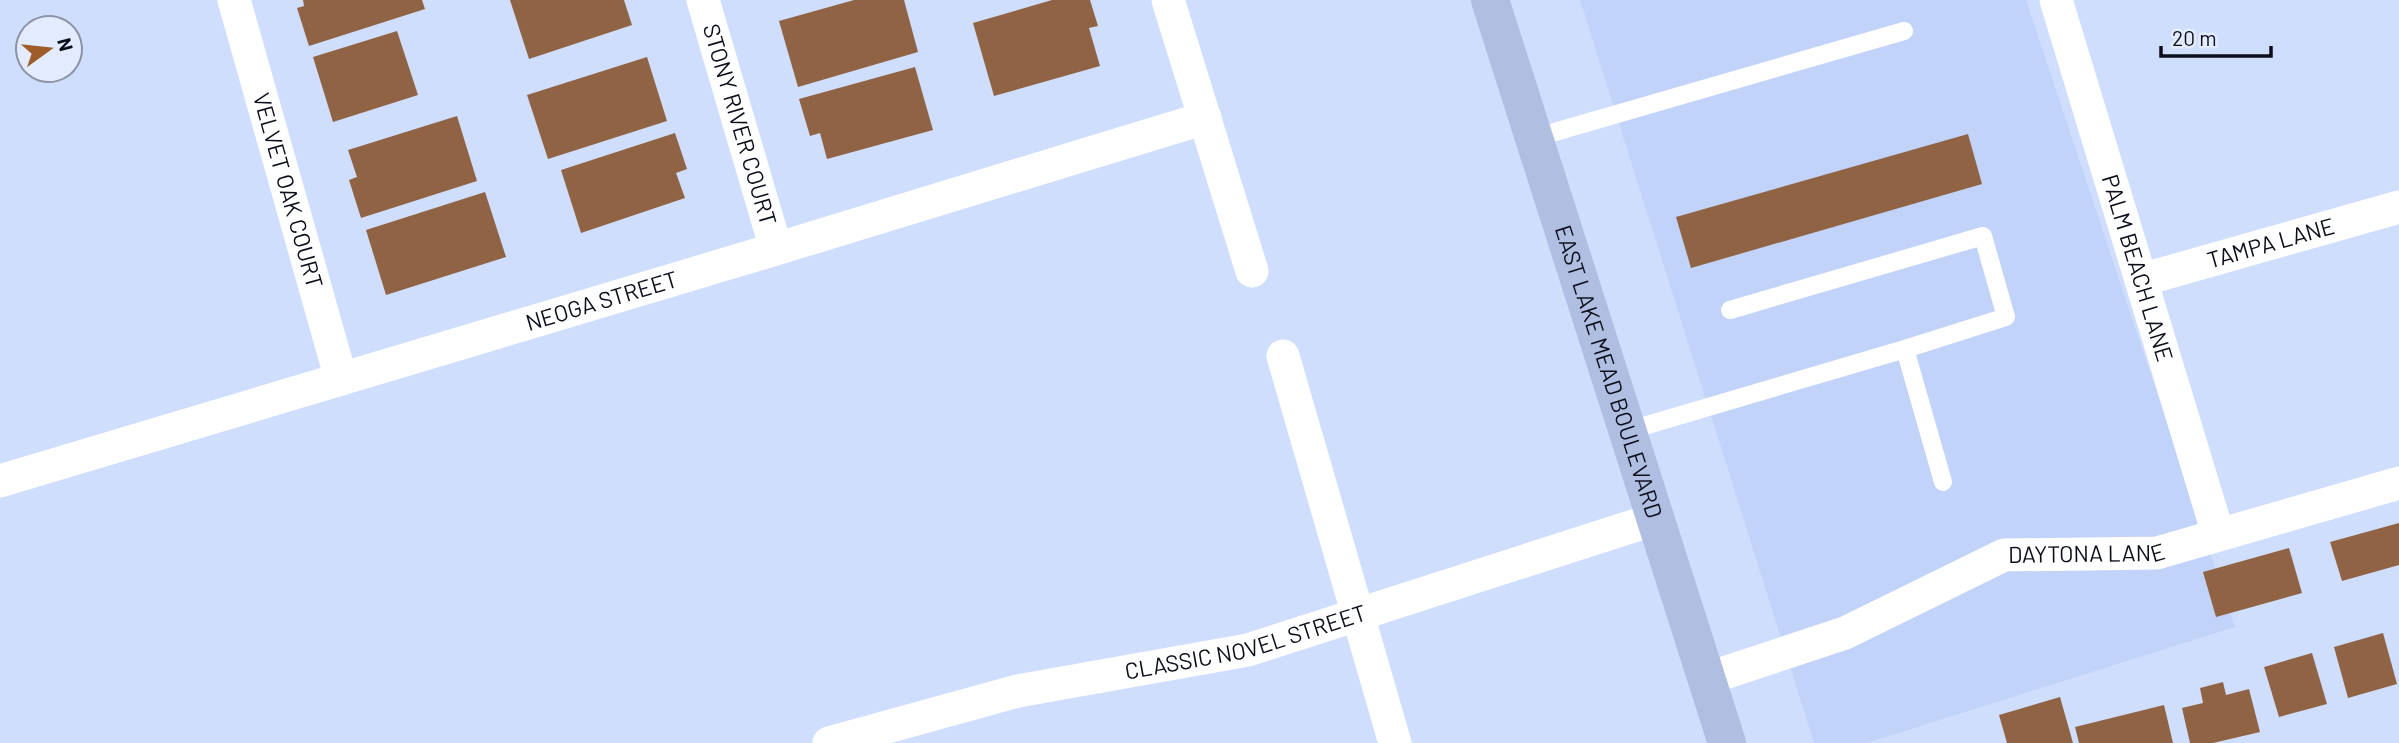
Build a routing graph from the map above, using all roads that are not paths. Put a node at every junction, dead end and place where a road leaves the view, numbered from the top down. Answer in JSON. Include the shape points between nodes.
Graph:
{"nodes":[{"id":1,"x":234,"y":0,"type":"edge"},
{"id":2,"x":703,"y":0,"type":"edge"},
{"id":3,"x":1168,"y":0,"type":"edge"},
{"id":4,"x":1490,"y":0,"type":"edge"},
{"id":5,"x":2056,"y":0,"type":"edge"},
{"id":6,"x":1904,"y":31,"type":"dead end"},
{"id":7,"x":1205,"y":118,"type":"junction"},
{"id":8,"x":1534,"y":138,"type":"junction"},
{"id":9,"x":2399,"y":207,"type":"edge"},
{"id":10,"x":776,"y":249,"type":"junction"},
{"id":11,"x":1252,"y":271,"type":"dead end"},
{"id":12,"x":2141,"y":281,"type":"junction"},
{"id":13,"x":1730,"y":310,"type":"dead end"},
{"id":14,"x":1905,"y":349,"type":"junction"},
{"id":15,"x":1283,"y":356,"type":"dead end"},
{"id":16,"x":341,"y":379,"type":"junction"},
{"id":17,"x":1627,"y":430,"type":"junction"},
{"id":18,"x":0,"y":481,"type":"edge"},
{"id":19,"x":1942,"y":482,"type":"dead end"},
{"id":20,"x":2399,"y":483,"type":"edge"},
{"id":21,"x":1655,"y":519,"type":"junction"},
{"id":22,"x":2218,"y":534,"type":"junction"},
{"id":23,"x":1358,"y":614,"type":"junction"},
{"id":24,"x":1706,"y":679,"type":"junction"},
{"id":25,"x":829,"y":743,"type":"edge"},
{"id":26,"x":1395,"y":743,"type":"edge"},
{"id":27,"x":1727,"y":743,"type":"edge"}],
"edges":[{"from":1,"to":16,"type":"street","name":"VELVET OAK COURT"},
{"from":2,"to":10,"type":"street","name":"STONY RIVER COURT"},
{"from":3,"to":7,"type":"street"},
{"from":4,"to":8,"type":"main road","name":"EAST LAKE MEAD BOULEVARD"},
{"from":5,"to":12,"type":"street","name":"PALM BEACH LANE"},
{"from":6,"to":8,"type":"lane"},
{"from":7,"to":10,"type":"street","name":"NEOGA STREET"},
{"from":7,"to":11,"type":"street"},
{"from":8,"to":17,"type":"main road","name":"EAST LAKE MEAD BOULEVARD"},
{"from":9,"to":12,"type":"street","name":"TAMPA LANE"},
{"from":10,"to":16,"type":"street","name":"NEOGA STREET"},
{"from":12,"to":22,"type":"street","name":"PALM BEACH LANE"},
{"from":13,"to":14,"type":"lane","via":[[1983,236],[2006,317]]},
{"from":14,"to":17,"type":"lane"},
{"from":14,"to":19,"type":"lane"},
{"from":15,"to":23,"type":"street"},
{"from":16,"to":18,"type":"street","name":"NEOGA STREET"},
{"from":17,"to":21,"type":"main road","name":"EAST LAKE MEAD BOULEVARD"},
{"from":20,"to":22,"type":"street","name":"DAYTONA LANE"},
{"from":21,"to":23,"type":"street","name":"CLASSIC NOVEL STREET"},
{"from":21,"to":24,"type":"main road","name":"EAST LAKE MEAD BOULEVARD"},
{"from":22,"to":24,"type":"street","name":"DAYTONA LANE","via":[[2157,553],[2004,555],[1845,633]]},
{"from":23,"to":25,"type":"street","name":"CLASSIC NOVEL STREET","via":[[1248,650],[1018,691]]},
{"from":23,"to":26,"type":"street"},
{"from":24,"to":27,"type":"main road","name":"EAST LAKE MEAD BOULEVARD"}]}
